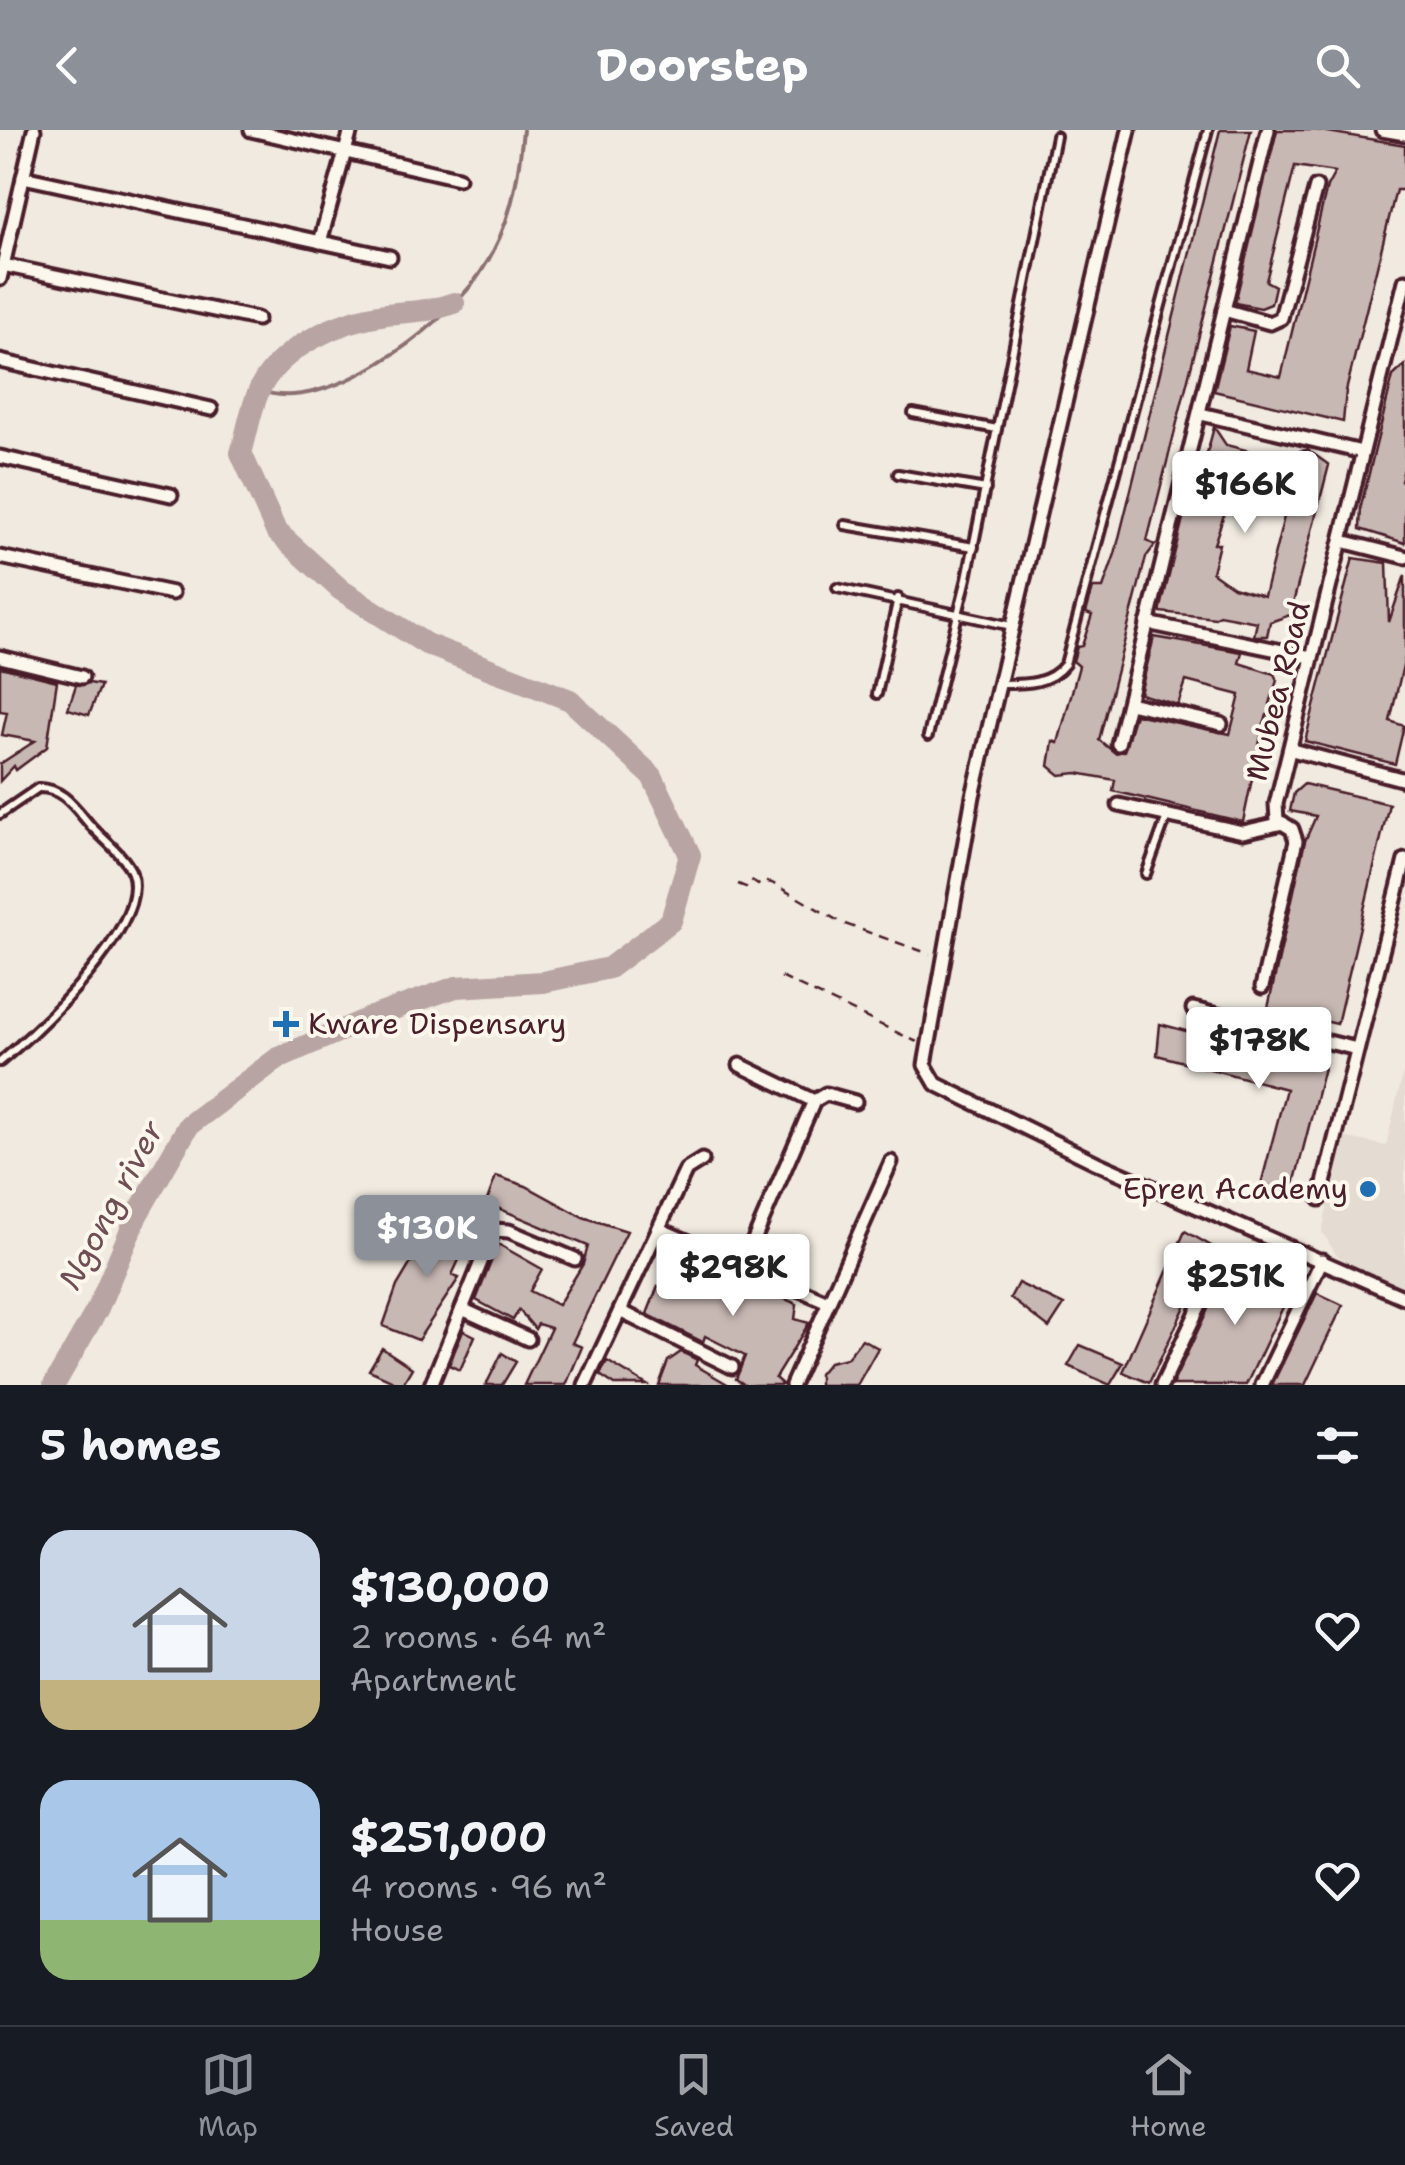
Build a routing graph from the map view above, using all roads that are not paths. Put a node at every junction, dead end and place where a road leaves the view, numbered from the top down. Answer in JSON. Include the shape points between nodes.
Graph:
{"nodes":[{"id":1,"x":34,"y":130,"type":"edge"},
{"id":2,"x":251,"y":130,"type":"edge"},
{"id":3,"x":351,"y":130,"type":"edge"},
{"id":4,"x":1129,"y":130,"type":"edge"},
{"id":5,"x":1208,"y":130,"type":"edge"},
{"id":6,"x":1268,"y":130,"type":"edge"},
{"id":7,"x":1382,"y":130,"type":"edge"},
{"id":8,"x":1405,"y":134,"type":"edge"},
{"id":9,"x":1056,"y":136,"type":"dead end"},
{"id":10,"x":346,"y":152,"type":"junction"},
{"id":11,"x":23,"y":177,"type":"junction"},
{"id":12,"x":458,"y":178,"type":"dead end"},
{"id":13,"x":1316,"y":188,"type":"dead end"},
{"id":14,"x":320,"y":242,"type":"junction"},
{"id":15,"x":390,"y":257,"type":"dead end"},
{"id":16,"x":3,"y":266,"type":"junction"},
{"id":17,"x":0,"y":279,"type":"edge"},
{"id":18,"x":1405,"y":281,"type":"edge"},
{"id":19,"x":1224,"y":310,"type":"junction"},
{"id":20,"x":257,"y":318,"type":"dead end"},
{"id":21,"x":1398,"y":346,"type":"edge"},
{"id":22,"x":0,"y":362,"type":"edge"},
{"id":23,"x":211,"y":408,"type":"dead end"},
{"id":24,"x":913,"y":413,"type":"dead end"},
{"id":25,"x":1201,"y":414,"type":"junction"},
{"id":26,"x":997,"y":429,"type":"junction"},
{"id":27,"x":1362,"y":452,"type":"junction"},
{"id":28,"x":0,"y":457,"type":"edge"},
{"id":29,"x":898,"y":474,"type":"dead end"},
{"id":30,"x":986,"y":488,"type":"junction"},
{"id":31,"x":171,"y":495,"type":"dead end"},
{"id":32,"x":845,"y":524,"type":"dead end"},
{"id":33,"x":1342,"y":541,"type":"junction"},
{"id":34,"x":974,"y":547,"type":"junction"},
{"id":35,"x":0,"y":556,"type":"edge"},
{"id":36,"x":1405,"y":557,"type":"edge"},
{"id":37,"x":838,"y":588,"type":"dead end"},
{"id":38,"x":172,"y":593,"type":"dead end"},
{"id":39,"x":898,"y":598,"type":"junction"},
{"id":40,"x":959,"y":613,"type":"junction"},
{"id":41,"x":1147,"y":623,"type":"junction"},
{"id":42,"x":1013,"y":626,"type":"junction"},
{"id":43,"x":0,"y":657,"type":"edge"},
{"id":44,"x":1311,"y":658,"type":"junction"},
{"id":45,"x":82,"y":677,"type":"dead end"},
{"id":46,"x":999,"y":684,"type":"junction"},
{"id":47,"x":877,"y":694,"type":"dead end"},
{"id":48,"x":1129,"y":702,"type":"junction"},
{"id":49,"x":1221,"y":724,"type":"dead end"},
{"id":50,"x":928,"y":736,"type":"dead end"},
{"id":51,"x":1118,"y":744,"type":"dead end"},
{"id":52,"x":1292,"y":750,"type":"junction"},
{"id":53,"x":1405,"y":780,"type":"edge"},
{"id":54,"x":1119,"y":805,"type":"dead end"},
{"id":55,"x":0,"y":814,"type":"edge"},
{"id":56,"x":1166,"y":819,"type":"junction"},
{"id":57,"x":1283,"y":823,"type":"junction"},
{"id":58,"x":1405,"y":860,"type":"edge"},
{"id":59,"x":1146,"y":874,"type":"dead end"},
{"id":60,"x":1262,"y":987,"type":"dead end"},
{"id":61,"x":1193,"y":1010,"type":"dead end"},
{"id":62,"x":1356,"y":1048,"type":"junction"},
{"id":63,"x":0,"y":1062,"type":"edge"},
{"id":64,"x":740,"y":1065,"type":"dead end"},
{"id":65,"x":814,"y":1101,"type":"junction"},
{"id":66,"x":855,"y":1102,"type":"dead end"},
{"id":67,"x":702,"y":1160,"type":"dead end"},
{"id":68,"x":892,"y":1162,"type":"dead end"},
{"id":69,"x":1320,"y":1199,"type":"dead end"},
{"id":70,"x":659,"y":1229,"type":"junction"},
{"id":71,"x":575,"y":1259,"type":"dead end"},
{"id":72,"x":1322,"y":1260,"type":"junction"},
{"id":73,"x":744,"y":1263,"type":"junction"},
{"id":74,"x":1219,"y":1265,"type":"dead end"},
{"id":75,"x":1405,"y":1298,"type":"edge"},
{"id":76,"x":828,"y":1302,"type":"junction"},
{"id":77,"x":462,"y":1308,"type":"junction"},
{"id":78,"x":620,"y":1311,"type":"junction"},
{"id":79,"x":528,"y":1339,"type":"dead end"},
{"id":80,"x":732,"y":1366,"type":"dead end"},
{"id":81,"x":431,"y":1385,"type":"edge"},
{"id":82,"x":586,"y":1385,"type":"edge"},
{"id":83,"x":792,"y":1385,"type":"edge"},
{"id":84,"x":1162,"y":1385,"type":"edge"},
{"id":85,"x":1262,"y":1385,"type":"edge"}],
"edges":[{"from":1,"to":11,"type":"street"},
{"from":2,"to":10,"type":"street"},
{"from":3,"to":10,"type":"street"},
{"from":4,"to":42,"type":"street"},
{"from":5,"to":46,"type":"lane","via":[[1065,664],[1030,684]]},
{"from":6,"to":19,"type":"street"},
{"from":7,"to":8,"type":"street"},
{"from":9,"to":26,"type":"lane"},
{"from":10,"to":12,"type":"street"},
{"from":10,"to":14,"type":"street"},
{"from":11,"to":14,"type":"street"},
{"from":11,"to":16,"type":"street"},
{"from":13,"to":19,"type":"street","via":[[1281,318],[1270,323]]},
{"from":14,"to":15,"type":"street"},
{"from":16,"to":17,"type":"street"},
{"from":16,"to":20,"type":"street"},
{"from":18,"to":21,"type":"street","name":"Mubea Road"},
{"from":19,"to":25,"type":"street"},
{"from":21,"to":27,"type":"street","name":"Mubea Road"},
{"from":22,"to":23,"type":"street"},
{"from":24,"to":26,"type":"lane"},
{"from":25,"to":27,"type":"street"},
{"from":25,"to":41,"type":"street"},
{"from":26,"to":30,"type":"lane"},
{"from":27,"to":33,"type":"street","name":"Mubea Road"},
{"from":28,"to":31,"type":"street"},
{"from":29,"to":30,"type":"lane"},
{"from":30,"to":34,"type":"lane"},
{"from":32,"to":34,"type":"lane"},
{"from":33,"to":36,"type":"street"},
{"from":33,"to":44,"type":"street","name":"Mubea Road"},
{"from":34,"to":40,"type":"lane"},
{"from":35,"to":38,"type":"street"},
{"from":37,"to":39,"type":"lane"},
{"from":39,"to":40,"type":"lane"},
{"from":39,"to":47,"type":"lane"},
{"from":40,"to":42,"type":"lane"},
{"from":40,"to":50,"type":"lane"},
{"from":41,"to":44,"type":"street"},
{"from":41,"to":48,"type":"street"},
{"from":42,"to":46,"type":"street"},
{"from":43,"to":45,"type":"street"},
{"from":44,"to":52,"type":"street","name":"Mubea Road"},
{"from":46,"to":72,"type":"street","via":[[924,1066],[936,1084],[1098,1163]]},
{"from":48,"to":49,"type":"street"},
{"from":48,"to":51,"type":"street"},
{"from":52,"to":53,"type":"street"},
{"from":52,"to":57,"type":"street","name":"Mubea Road","via":[[1274,813]]},
{"from":54,"to":56,"type":"street"},
{"from":55,"to":63,"type":"lane","via":[[38,788],[62,794],[132,871],[134,898],[80,982]]},
{"from":56,"to":57,"type":"street","via":[[1243,832]]},
{"from":56,"to":59,"type":"lane"},
{"from":57,"to":60,"type":"street","name":"Mubea Road","via":[[1296,841]]},
{"from":58,"to":62,"type":"street"},
{"from":61,"to":62,"type":"street"},
{"from":62,"to":69,"type":"street"},
{"from":64,"to":65,"type":"street"},
{"from":65,"to":66,"type":"street","via":[[826,1094]]},
{"from":65,"to":73,"type":"street"},
{"from":67,"to":70,"type":"street","via":[[686,1170]]},
{"from":68,"to":76,"type":"street"},
{"from":70,"to":73,"type":"street"},
{"from":70,"to":78,"type":"street"},
{"from":71,"to":77,"type":"street","via":[[494,1230]]},
{"from":72,"to":75,"type":"street"},
{"from":72,"to":85,"type":"street"},
{"from":73,"to":76,"type":"street"},
{"from":74,"to":84,"type":"street"},
{"from":76,"to":83,"type":"street"},
{"from":77,"to":79,"type":"street"},
{"from":77,"to":81,"type":"street"},
{"from":78,"to":80,"type":"street"},
{"from":78,"to":82,"type":"street"}]}
